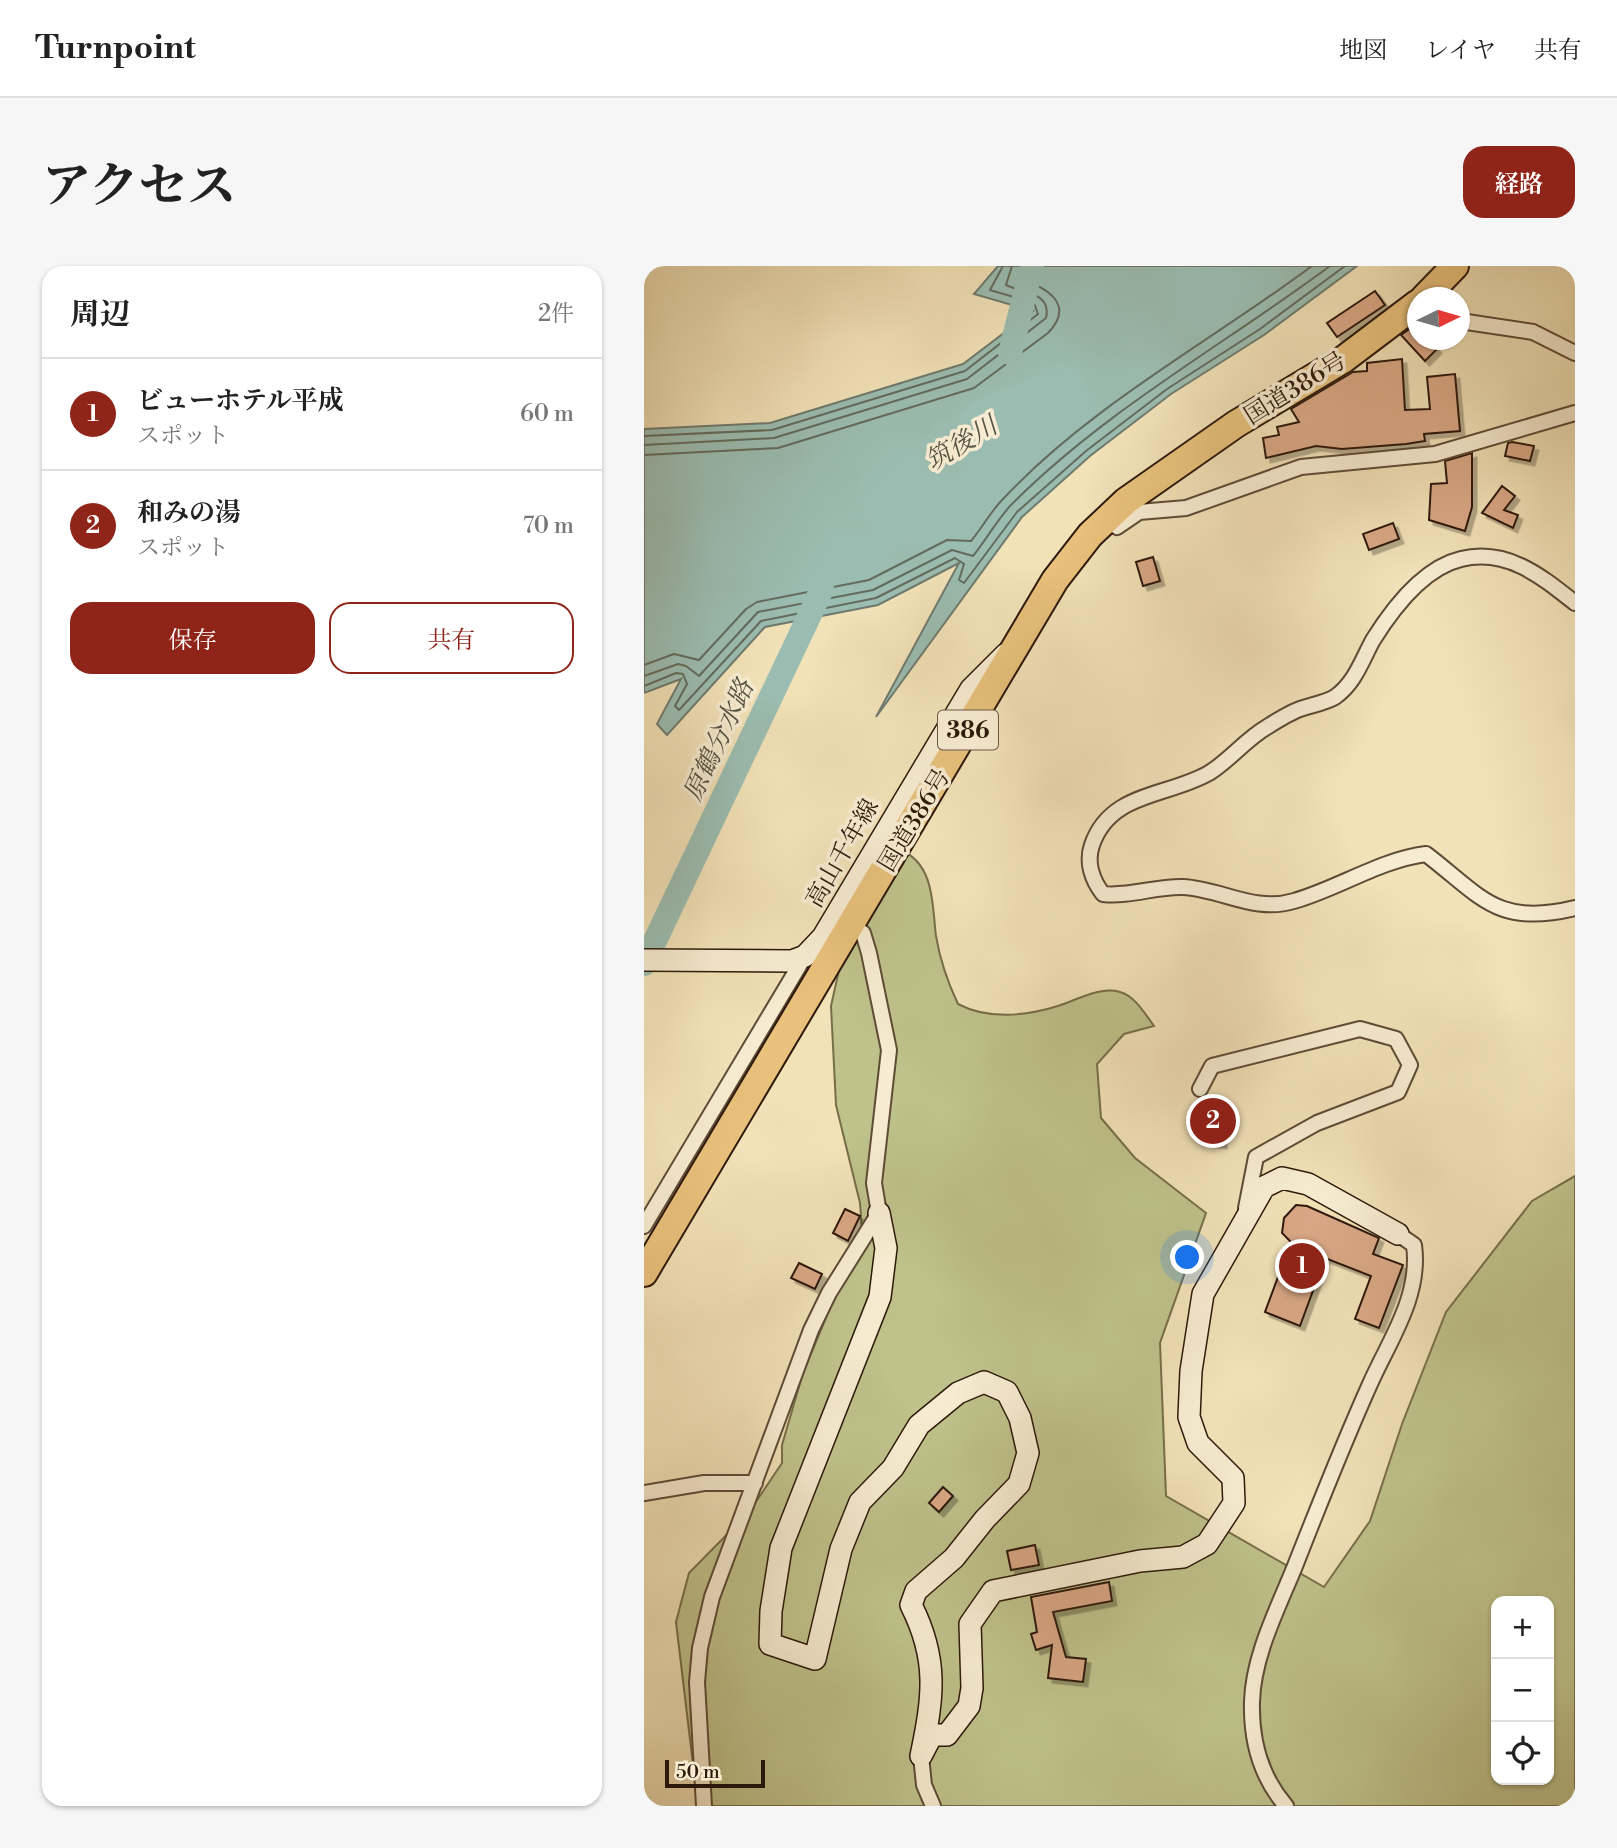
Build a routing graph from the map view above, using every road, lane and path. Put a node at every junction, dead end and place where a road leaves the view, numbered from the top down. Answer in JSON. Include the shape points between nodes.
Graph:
{"nodes":[{"id":1,"x":1455,"y":266,"type":"edge"},
{"id":2,"x":1435,"y":287,"type":"edge"},
{"id":3,"x":1407,"y":313,"type":"edge"},
{"id":4,"x":1470,"y":323,"type":"edge"},
{"id":5,"x":1575,"y":353,"type":"edge"},
{"id":6,"x":1575,"y":413,"type":"edge"},
{"id":7,"x":1106,"y":519,"type":"junction"},
{"id":8,"x":1575,"y":603,"type":"edge"},
{"id":9,"x":1016,"y":645,"type":"junction"},
{"id":10,"x":1575,"y":908,"type":"edge"},
{"id":11,"x":850,"y":924,"type":"junction"},
{"id":12,"x":798,"y":959,"type":"junction"},
{"id":13,"x":644,"y":960,"type":"edge"},
{"id":14,"x":1200,"y":1088,"type":"dead end"},
{"id":15,"x":879,"y":1213,"type":"junction"},
{"id":16,"x":1244,"y":1223,"type":"junction"},
{"id":17,"x":644,"y":1226,"type":"edge"},
{"id":18,"x":1398,"y":1234,"type":"joint"},
{"id":19,"x":644,"y":1273,"type":"edge"},
{"id":20,"x":755,"y":1483,"type":"junction"},
{"id":21,"x":644,"y":1493,"type":"edge"},
{"id":22,"x":921,"y":1756,"type":"junction"},
{"id":23,"x":704,"y":1806,"type":"edge"},
{"id":24,"x":933,"y":1806,"type":"edge"},
{"id":25,"x":1286,"y":1806,"type":"edge"}],
"edges":[{"from":1,"to":2,"type":"highway","name":"国道386号","number":"386"},
{"from":3,"to":7,"type":"highway","name":"国道386号","number":"386","via":[[1344,359],[1195,451]]},
{"from":4,"to":5,"type":"street","via":[[1533,332]]},
{"from":6,"to":7,"type":"street","via":[[1435,454],[1301,467],[1194,506],[1139,512],[1117,527]]},
{"from":7,"to":9,"type":"highway","name":"国道386号","number":"386","via":[[1055,580]]},
{"from":8,"to":10,"type":"street","via":[[1546,580],[1498,556],[1460,559],[1437,570],[1395,610],[1345,689],[1264,729],[1210,772],[1132,800],[1098,827],[1090,849],[1094,883],[1102,894],[1115,896],[1185,887],[1241,902],[1292,902],[1405,857],[1426,854],[1480,900],[1509,913],[1529,915]]},
{"from":9,"to":11,"type":"highway","name":"国道386号","number":"386"},
{"from":9,"to":12,"type":"street","name":"高山千年線","via":[[971,689],[823,937]]},
{"from":11,"to":15,"type":"street","via":[[863,933],[889,1050],[874,1183]]},
{"from":11,"to":19,"type":"highway","name":"国道386号","number":"386"},
{"from":12,"to":13,"type":"street"},
{"from":12,"to":17,"type":"street","via":[[797,974]]},
{"from":14,"to":16,"type":"street","via":[[1212,1066],[1360,1030],[1396,1039],[1410,1065],[1398,1091],[1317,1122],[1256,1157]]},
{"from":15,"to":20,"type":"street","via":[[811,1331]]},
{"from":15,"to":22,"type":"street","via":[[886,1248],[880,1297],[781,1548],[770,1644],[815,1660],[841,1549],[860,1502],[893,1468],[919,1425],[958,1393],[984,1382],[1007,1392],[1020,1419],[1028,1453],[1019,1484],[954,1558],[916,1591],[911,1605],[926,1634],[931,1662],[929,1715]]},
{"from":16,"to":18,"type":"street","via":[[1264,1187],[1282,1178],[1308,1184]]},
{"from":16,"to":22,"type":"street","via":[[1203,1294],[1189,1417],[1198,1443],[1233,1478],[1234,1503],[1207,1544],[1183,1557],[1140,1560],[993,1591],[970,1624],[969,1706],[947,1735],[932,1735]]},
{"from":18,"to":25,"type":"street","via":[[1414,1245],[1417,1268],[1410,1300],[1336,1461],[1258,1667],[1252,1702],[1256,1749],[1266,1778]]},
{"from":20,"to":21,"type":"street","via":[[704,1483]]},
{"from":20,"to":23,"type":"street","via":[[712,1597],[700,1648],[697,1682]]},
{"from":22,"to":24,"type":"street","via":[[924,1785]]}]}
